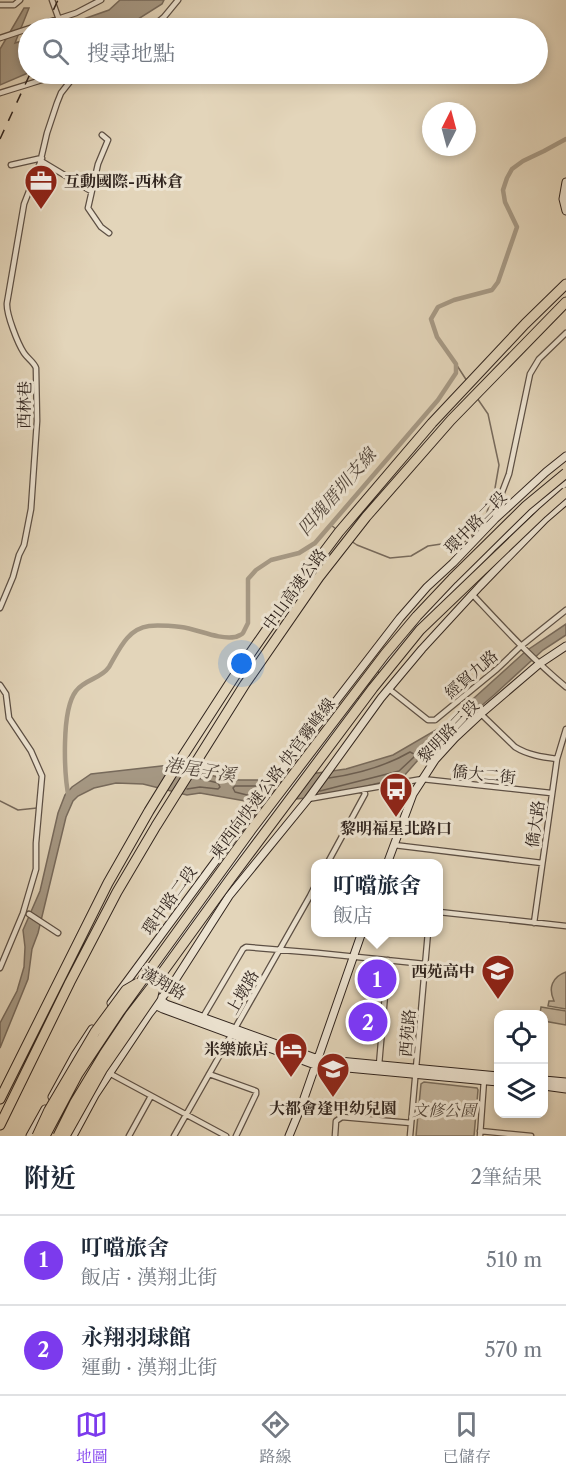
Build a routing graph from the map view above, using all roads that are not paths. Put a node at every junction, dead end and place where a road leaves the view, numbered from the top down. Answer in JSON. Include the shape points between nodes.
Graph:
{"nodes":[{"id":1,"x":20,"y":0,"type":"edge"},
{"id":2,"x":52,"y":0,"type":"edge"},
{"id":3,"x":101,"y":0,"type":"edge"},
{"id":4,"x":178,"y":0,"type":"edge"},
{"id":5,"x":0,"y":5,"type":"edge"},
{"id":6,"x":58,"y":18,"type":"edge"},
{"id":7,"x":65,"y":18,"type":"edge"},
{"id":8,"x":163,"y":18,"type":"edge"},
{"id":9,"x":18,"y":33,"type":"edge"},
{"id":10,"x":0,"y":38,"type":"edge"},
{"id":11,"x":29,"y":84,"type":"edge"},
{"id":12,"x":68,"y":84,"type":"edge"},
{"id":13,"x":0,"y":93,"type":"edge"},
{"id":14,"x":102,"y":135,"type":"dead end"},
{"id":15,"x":41,"y":159,"type":"junction"},
{"id":16,"x":11,"y":165,"type":"dead end"},
{"id":17,"x":566,"y":182,"type":"edge"},
{"id":18,"x":91,"y":191,"type":"junction"},
{"id":19,"x":566,"y":211,"type":"edge"},
{"id":20,"x":109,"y":233,"type":"dead end"},
{"id":21,"x":566,"y":284,"type":"edge"},
{"id":22,"x":566,"y":302,"type":"edge"},
{"id":23,"x":566,"y":333,"type":"edge"},
{"id":24,"x":566,"y":456,"type":"edge"},
{"id":25,"x":566,"y":473,"type":"edge"},
{"id":26,"x":566,"y":484,"type":"edge"},
{"id":27,"x":566,"y":492,"type":"edge"},
{"id":28,"x":566,"y":501,"type":"edge"},
{"id":29,"x":495,"y":519,"type":"junction"},
{"id":30,"x":472,"y":594,"type":"junction"},
{"id":31,"x":0,"y":608,"type":"edge"},
{"id":32,"x":566,"y":610,"type":"edge"},
{"id":33,"x":566,"y":646,"type":"edge"},
{"id":34,"x":522,"y":647,"type":"junction"},
{"id":35,"x":539,"y":664,"type":"junction"},
{"id":36,"x":0,"y":685,"type":"edge"},
{"id":37,"x":566,"y":687,"type":"edge"},
{"id":38,"x":388,"y":689,"type":"junction"},
{"id":39,"x":481,"y":714,"type":"junction"},
{"id":40,"x":566,"y":729,"type":"edge"},
{"id":41,"x":557,"y":759,"type":"junction"},
{"id":42,"x":422,"y":779,"type":"junction"},
{"id":43,"x":364,"y":790,"type":"junction"},
{"id":44,"x":551,"y":793,"type":"junction"},
{"id":45,"x":308,"y":799,"type":"junction"},
{"id":46,"x":281,"y":800,"type":"junction"},
{"id":47,"x":394,"y":845,"type":"junction"},
{"id":48,"x":330,"y":859,"type":"edge"},
{"id":49,"x":389,"y":859,"type":"edge"},
{"id":50,"x":542,"y":863,"type":"junction"},
{"id":51,"x":212,"y":864,"type":"junction"},
{"id":52,"x":226,"y":874,"type":"junction"},
{"id":53,"x":239,"y":883,"type":"junction"},
{"id":54,"x":311,"y":900,"type":"edge"},
{"id":55,"x":443,"y":913,"type":"edge"},
{"id":56,"x":29,"y":914,"type":"dead end"},
{"id":57,"x":534,"y":923,"type":"junction"},
{"id":58,"x":566,"y":926,"type":"edge"},
{"id":59,"x":58,"y":933,"type":"dead end"},
{"id":60,"x":360,"y":937,"type":"edge"},
{"id":61,"x":428,"y":937,"type":"edge"},
{"id":62,"x":280,"y":950,"type":"junction"},
{"id":63,"x":353,"y":957,"type":"junction"},
{"id":64,"x":388,"y":960,"type":"junction"},
{"id":65,"x":425,"y":964,"type":"junction"},
{"id":66,"x":0,"y":968,"type":"edge"},
{"id":67,"x":128,"y":979,"type":"junction"},
{"id":68,"x":157,"y":980,"type":"junction"},
{"id":69,"x":144,"y":989,"type":"junction"},
{"id":70,"x":158,"y":1003,"type":"junction"},
{"id":71,"x":203,"y":1017,"type":"junction"},
{"id":72,"x":233,"y":1031,"type":"junction"},
{"id":73,"x":317,"y":1062,"type":"junction"},
{"id":74,"x":379,"y":1068,"type":"junction"},
{"id":75,"x":416,"y":1071,"type":"junction"},
{"id":76,"x":109,"y":1073,"type":"junction"},
{"id":77,"x":209,"y":1074,"type":"junction"},
{"id":78,"x":494,"y":1077,"type":"edge"},
{"id":79,"x":485,"y":1078,"type":"junction"},
{"id":80,"x":548,"y":1080,"type":"edge"},
{"id":81,"x":494,"y":1081,"type":"edge"},
{"id":82,"x":566,"y":1082,"type":"edge"},
{"id":83,"x":548,"y":1087,"type":"edge"},
{"id":84,"x":566,"y":1089,"type":"edge"},
{"id":85,"x":151,"y":1096,"type":"junction"},
{"id":86,"x":0,"y":1099,"type":"edge"},
{"id":87,"x":186,"y":1115,"type":"junction"},
{"id":88,"x":411,"y":1123,"type":"junction"},
{"id":89,"x":0,"y":1125,"type":"edge"},
{"id":90,"x":480,"y":1134,"type":"edge"},
{"id":91,"x":30,"y":1136,"type":"edge"},
{"id":92,"x":38,"y":1136,"type":"edge"},
{"id":93,"x":45,"y":1136,"type":"edge"},
{"id":94,"x":57,"y":1136,"type":"edge"},
{"id":95,"x":65,"y":1136,"type":"edge"},
{"id":96,"x":73,"y":1136,"type":"edge"},
{"id":97,"x":129,"y":1136,"type":"edge"},
{"id":98,"x":174,"y":1136,"type":"edge"},
{"id":99,"x":226,"y":1136,"type":"edge"},
{"id":100,"x":236,"y":1136,"type":"edge"},
{"id":101,"x":289,"y":1136,"type":"edge"},
{"id":102,"x":335,"y":1136,"type":"edge"},
{"id":103,"x":410,"y":1136,"type":"edge"},
{"id":104,"x":531,"y":1136,"type":"edge"}],
"edges":[{"from":1,"to":5,"type":"street","via":[[14,5]]},
{"from":2,"to":6,"type":"street"},
{"from":3,"to":7,"type":"street"},
{"from":4,"to":8,"type":"street"},
{"from":9,"to":10,"type":"street"},
{"from":11,"to":13,"type":"street"},
{"from":12,"to":15,"type":"street","name":"西林巷","via":[[57,103]]},
{"from":14,"to":18,"type":"street","via":[[108,140]]},
{"from":15,"to":16,"type":"street"},
{"from":15,"to":18,"type":"street"},
{"from":15,"to":31,"type":"street","name":"西林巷","via":[[22,210],[7,309],[25,354],[36,368],[31,509],[24,545]]},
{"from":17,"to":19,"type":"street"},
{"from":18,"to":20,"type":"street","via":[[89,210]]},
{"from":21,"to":86,"type":"highway","name":"中山高速公路","via":[[432,423],[339,532],[254,648],[181,759],[108,883]]},
{"from":22,"to":89,"type":"highway","name":"中山高速公路","via":[[450,420],[366,517],[245,684],[112,901]]},
{"from":23,"to":29,"type":"street","via":[[539,359],[531,374]]},
{"from":24,"to":29,"type":"street","name":"環中路二段"},
{"from":25,"to":69,"type":"highway","name":"東西向快速公路 快官霧峰線","bridge":true,"via":[[526,506],[452,579],[398,639],[251,830]]},
{"from":26,"to":46,"type":"street","name":"環中路二段","via":[[424,619]]},
{"from":26,"to":46,"type":"street","name":"環中路二段","via":[[531,511],[427,612],[388,656]]},
{"from":27,"to":68,"type":"highway","name":"東西向快速公路 快官霧峰線","bridge":true,"via":[[420,630],[311,770]]},
{"from":28,"to":30,"type":"street"},
{"from":29,"to":51,"type":"street","name":"環中路二段","via":[[400,618]]},
{"from":30,"to":34,"type":"street"},
{"from":30,"to":38,"type":"street"},
{"from":32,"to":34,"type":"street","name":"經貿九路"},
{"from":33,"to":35,"type":"street","name":"黎明路三段"},
{"from":34,"to":35,"type":"street"},
{"from":34,"to":38,"type":"street","name":"經貿九路","via":[[433,721]]},
{"from":35,"to":37,"type":"street"},
{"from":35,"to":39,"type":"street","name":"黎明路三段"},
{"from":36,"to":66,"type":"street","via":[[6,694],[9,718],[42,776],[36,869]]},
{"from":38,"to":45,"type":"street"},
{"from":39,"to":41,"type":"street","via":[[520,750]]},
{"from":39,"to":42,"type":"street","name":"黎明路三段","via":[[443,750]]},
{"from":40,"to":41,"type":"street","name":"僑大路"},
{"from":41,"to":44,"type":"street","name":"僑大路"},
{"from":42,"to":43,"type":"street","name":"僑大二街"},
{"from":42,"to":44,"type":"street","name":"僑大二街"},
{"from":42,"to":47,"type":"street","name":"黎明路三段"},
{"from":43,"to":45,"type":"street","name":"僑大二街"},
{"from":43,"to":48,"type":"street"},
{"from":44,"to":50,"type":"street","name":"僑大路"},
{"from":45,"to":53,"type":"street"},
{"from":46,"to":52,"type":"street","name":"環中路二段"},
{"from":47,"to":49,"type":"street","name":"黎明路三段"},
{"from":47,"to":50,"type":"street"},
{"from":50,"to":57,"type":"street","name":"僑大路"},
{"from":51,"to":52,"type":"street"},
{"from":51,"to":67,"type":"street","name":"環中路二段"},
{"from":52,"to":53,"type":"street"},
{"from":52,"to":69,"type":"street","name":"環中路二段"},
{"from":53,"to":70,"type":"street"},
{"from":54,"to":62,"type":"street","name":"上墩路"},
{"from":55,"to":57,"type":"street"},
{"from":56,"to":59,"type":"street"},
{"from":57,"to":58,"type":"street"},
{"from":60,"to":63,"type":"street"},
{"from":61,"to":65,"type":"street","name":"西苑路"},
{"from":62,"to":63,"type":"street"},
{"from":62,"to":71,"type":"street","via":[[243,949]]},
{"from":62,"to":72,"type":"street","name":"上墩路"},
{"from":63,"to":64,"type":"street"},
{"from":63,"to":73,"type":"street"},
{"from":64,"to":65,"type":"street"},
{"from":64,"to":74,"type":"street"},
{"from":65,"to":75,"type":"street","name":"西苑路"},
{"from":67,"to":69,"type":"street","name":"漢翔路"},
{"from":67,"to":91,"type":"street","name":"環中路二段","via":[[75,1055]]},
{"from":68,"to":94,"type":"highway","name":"東西向快速公路 快官霧峰線","bridge":true,"via":[[104,1054]]},
{"from":68,"to":95,"type":"highway","bridge":true,"via":[[153,996],[102,1070]]},
{"from":69,"to":70,"type":"street","name":"漢翔路"},
{"from":69,"to":92,"type":"highway","bridge":true,"via":[[126,990],[95,1032]]},
{"from":69,"to":93,"type":"highway","name":"東西向快速公路 快官霧峰線","bridge":true,"via":[[99,1040]]},
{"from":69,"to":94,"type":"street","name":"環中路二段","via":[[95,1061]]},
{"from":70,"to":71,"type":"street","name":"漢翔路"},
{"from":70,"to":72,"type":"street","name":"漢翔路"},
{"from":70,"to":76,"type":"street"},
{"from":71,"to":72,"type":"street","name":"漢翔路"},
{"from":72,"to":73,"type":"street","name":"漢翔路"},
{"from":72,"to":77,"type":"street","name":"上墩路"},
{"from":73,"to":74,"type":"street","name":"漢翔路"},
{"from":73,"to":101,"type":"street"},
{"from":74,"to":75,"type":"street","name":"漢翔路"},
{"from":75,"to":79,"type":"street","name":"漢翔路"},
{"from":75,"to":88,"type":"street","name":"西苑路"},
{"from":76,"to":85,"type":"street"},
{"from":76,"to":96,"type":"street"},
{"from":77,"to":87,"type":"street","name":"上墩路"},
{"from":77,"to":100,"type":"street","via":[[256,1091]]},
{"from":78,"to":79,"type":"street","name":"漢翔路"},
{"from":79,"to":81,"type":"street","name":"漢翔路"},
{"from":79,"to":90,"type":"street"},
{"from":80,"to":82,"type":"street"},
{"from":83,"to":84,"type":"street"},
{"from":85,"to":87,"type":"street"},
{"from":85,"to":97,"type":"street"},
{"from":87,"to":98,"type":"street","name":"上墩路"},
{"from":87,"to":99,"type":"street"},
{"from":88,"to":102,"type":"street","via":[[342,1117],[336,1121]]},
{"from":88,"to":103,"type":"street","name":"西苑路"},
{"from":90,"to":104,"type":"street"}]}
